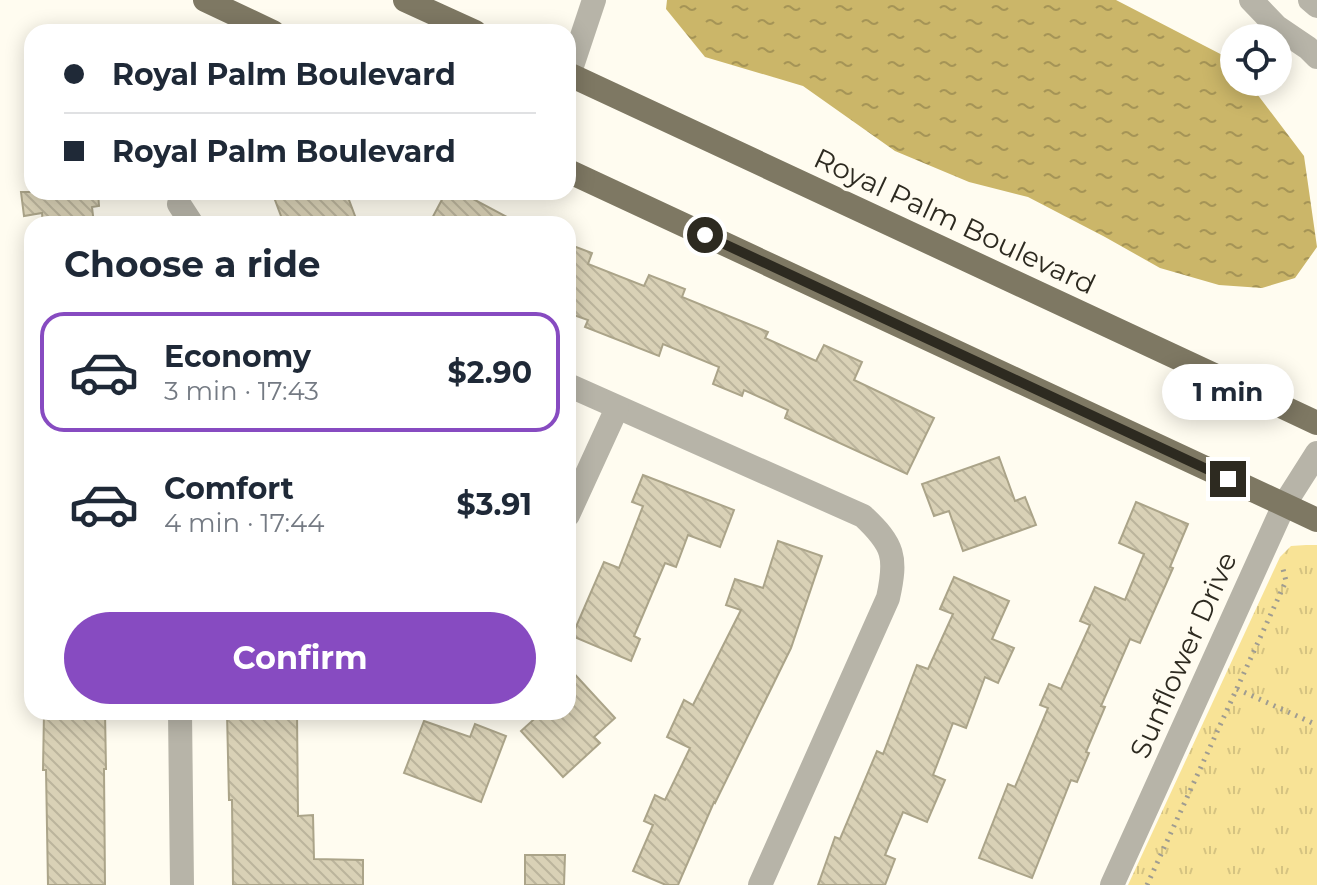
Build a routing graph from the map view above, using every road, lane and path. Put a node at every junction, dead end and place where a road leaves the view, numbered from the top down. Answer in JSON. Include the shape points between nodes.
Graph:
{"nodes":[{"id":1,"x":205,"y":0,"type":"edge"},
{"id":2,"x":405,"y":0,"type":"edge"},
{"id":3,"x":594,"y":0,"type":"edge"},
{"id":4,"x":1251,"y":0,"type":"edge"},
{"id":5,"x":1310,"y":0,"type":"edge"},
{"id":6,"x":1317,"y":6,"type":"edge"},
{"id":7,"x":256,"y":24,"type":"edge"},
{"id":8,"x":458,"y":24,"type":"edge"},
{"id":9,"x":576,"y":53,"type":"edge"},
{"id":10,"x":1317,"y":57,"type":"edge"},
{"id":11,"x":576,"y":80,"type":"edge"},
{"id":12,"x":576,"y":175,"type":"edge"},
{"id":13,"x":576,"y":389,"type":"edge"},
{"id":14,"x":617,"y":408,"type":"junction"},
{"id":15,"x":1317,"y":423,"type":"edge"},
{"id":16,"x":1317,"y":453,"type":"edge"},
{"id":17,"x":576,"y":498,"type":"edge"},
{"id":18,"x":1284,"y":505,"type":"junction"},
{"id":19,"x":1317,"y":520,"type":"edge"},
{"id":20,"x":1282,"y":562,"type":"dead end"},
{"id":21,"x":1237,"y":689,"type":"junction"},
{"id":22,"x":180,"y":720,"type":"edge"},
{"id":23,"x":1317,"y":725,"type":"edge"},
{"id":24,"x":182,"y":885,"type":"edge"},
{"id":25,"x":760,"y":885,"type":"edge"},
{"id":26,"x":1112,"y":885,"type":"edge"},
{"id":27,"x":1147,"y":885,"type":"edge"}],
"edges":[{"from":1,"to":7,"type":"main road"},
{"from":2,"to":8,"type":"main road"},
{"from":3,"to":9,"type":"street"},
{"from":4,"to":10,"type":"street"},
{"from":5,"to":6,"type":"street"},
{"from":11,"to":15,"type":"main road","name":"Royal Palm Boulevard"},
{"from":12,"to":18,"type":"main road"},
{"from":13,"to":14,"type":"street"},
{"from":14,"to":17,"type":"street"},
{"from":14,"to":25,"type":"street","via":[[863,516],[891,551],[894,573],[888,598]]},
{"from":16,"to":18,"type":"street","name":"Sunflower Drive"},
{"from":18,"to":19,"type":"main road"},
{"from":18,"to":26,"type":"street","name":"Sunflower Drive"},
{"from":20,"to":21,"type":"path","via":[[1286,581]]},
{"from":21,"to":23,"type":"path"},
{"from":21,"to":27,"type":"path"},
{"from":22,"to":24,"type":"street"}]}
